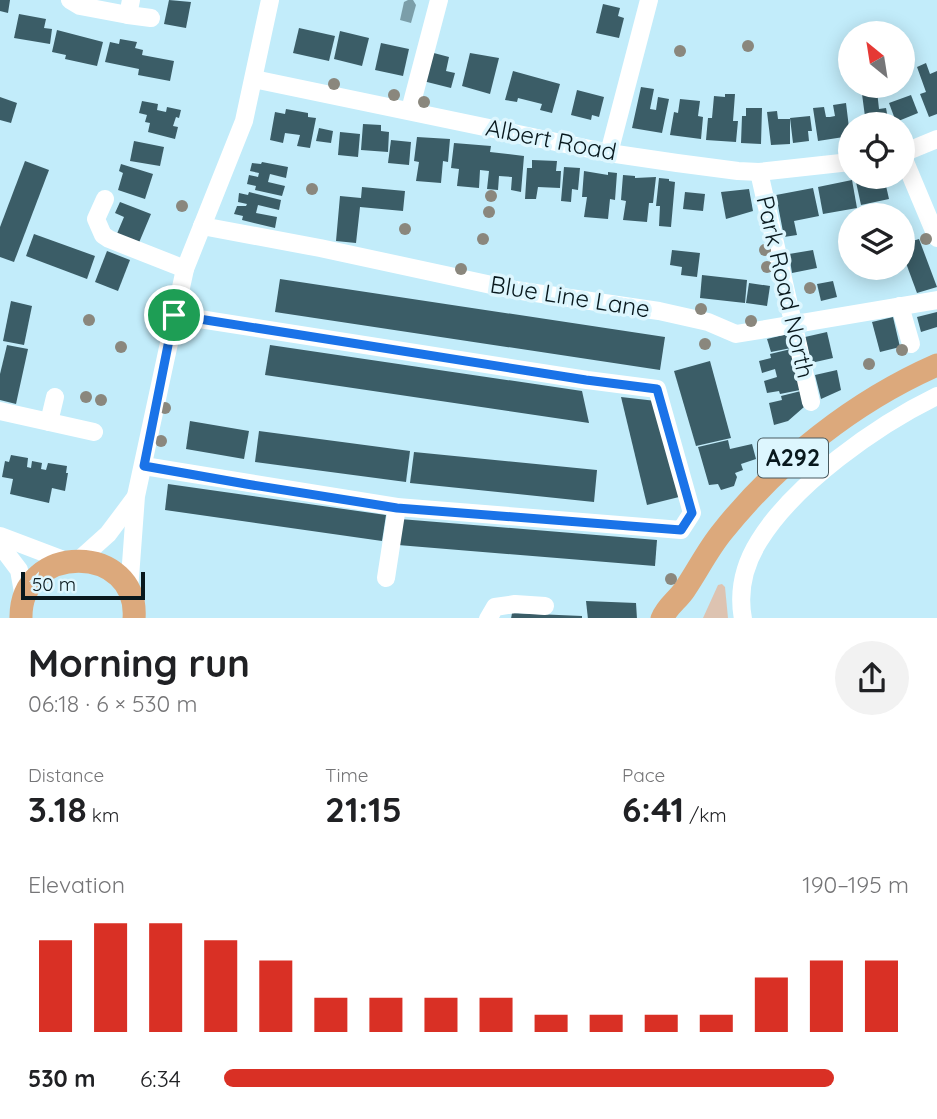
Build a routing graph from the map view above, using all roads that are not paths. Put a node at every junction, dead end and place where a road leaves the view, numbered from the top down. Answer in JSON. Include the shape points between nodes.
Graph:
{"nodes":[{"id":1,"x":70,"y":0,"type":"edge"},
{"id":2,"x":270,"y":0,"type":"edge"},
{"id":3,"x":439,"y":0,"type":"edge"},
{"id":4,"x":649,"y":0,"type":"edge"},
{"id":5,"x":130,"y":7,"type":"edge"},
{"id":6,"x":151,"y":18,"type":"dead end"},
{"id":7,"x":254,"y":79,"type":"junction"},
{"id":8,"x":410,"y":110,"type":"junction"},
{"id":9,"x":937,"y":139,"type":"edge"},
{"id":10,"x":915,"y":149,"type":"edge"},
{"id":11,"x":609,"y":153,"type":"junction"},
{"id":12,"x":838,"y":163,"type":"edge"},
{"id":13,"x":759,"y":172,"type":"junction"},
{"id":14,"x":915,"y":184,"type":"edge"},
{"id":15,"x":106,"y":199,"type":"dead end"},
{"id":16,"x":202,"y":226,"type":"junction"},
{"id":17,"x":937,"y":238,"type":"edge"},
{"id":18,"x":185,"y":269,"type":"junction"},
{"id":19,"x":937,"y":300,"type":"edge"},
{"id":20,"x":900,"y":306,"type":"junction"},
{"id":21,"x":174,"y":315,"type":"junction"},
{"id":22,"x":793,"y":325,"type":"junction"},
{"id":23,"x":911,"y":344,"type":"dead end"},
{"id":24,"x":937,"y":365,"type":"edge"},
{"id":25,"x":937,"y":396,"type":"edge"},
{"id":26,"x":55,"y":397,"type":"dead end"},
{"id":27,"x":811,"y":402,"type":"dead end"},
{"id":28,"x":0,"y":411,"type":"edge"},
{"id":29,"x":50,"y":422,"type":"junction"},
{"id":30,"x":94,"y":432,"type":"dead end"},
{"id":31,"x":144,"y":466,"type":"junction"},
{"id":32,"x":136,"y":496,"type":"junction"},
{"id":33,"x":397,"y":508,"type":"junction"},
{"id":34,"x":0,"y":536,"type":"edge"},
{"id":35,"x":0,"y":545,"type":"edge"},
{"id":36,"x":72,"y":560,"type":"junction"},
{"id":37,"x":386,"y":578,"type":"dead end"},
{"id":38,"x":685,"y":590,"type":"junction"},
{"id":39,"x":545,"y":606,"type":"dead end"},
{"id":40,"x":135,"y":610,"type":"edge"},
{"id":41,"x":20,"y":612,"type":"edge"},
{"id":42,"x":488,"y":618,"type":"edge"},
{"id":43,"x":663,"y":618,"type":"edge"},
{"id":44,"x":681,"y":618,"type":"edge"},
{"id":45,"x":743,"y":618,"type":"edge"}],
"edges":[{"from":1,"to":5,"type":"street","via":[[80,6]]},
{"from":2,"to":7,"type":"street"},
{"from":3,"to":8,"type":"street"},
{"from":4,"to":11,"type":"street"},
{"from":5,"to":6,"type":"street"},
{"from":7,"to":8,"type":"street","name":"Albert Road"},
{"from":7,"to":16,"type":"street","via":[[244,121]]},
{"from":8,"to":11,"type":"street","name":"Albert Road"},
{"from":9,"to":10,"type":"street"},
{"from":11,"to":13,"type":"street","name":"Albert Road"},
{"from":12,"to":13,"type":"street","name":"Albert Road"},
{"from":13,"to":22,"type":"street","name":"Park Road North"},
{"from":14,"to":17,"type":"street"},
{"from":15,"to":18,"type":"street","via":[[96,219],[103,235]]},
{"from":16,"to":18,"type":"street"},
{"from":16,"to":22,"type":"street","name":"Blue Line Lane","via":[[515,290],[659,311],[709,322],[736,334]]},
{"from":18,"to":21,"type":"street"},
{"from":19,"to":20,"type":"street","name":"Blue Line Lane"},
{"from":20,"to":22,"type":"street","name":"Blue Line Lane"},
{"from":20,"to":23,"type":"street"},
{"from":21,"to":31,"type":"street"},
{"from":21,"to":33,"type":"street","via":[[657,389],[692,513],[681,530]]},
{"from":22,"to":27,"type":"street","name":"Park Road North"},
{"from":24,"to":38,"type":"main road","number":"A292","via":[[858,409],[796,456],[724,530]]},
{"from":25,"to":45,"type":"street","via":[[831,464],[781,514],[748,562],[741,588]]},
{"from":26,"to":29,"type":"street"},
{"from":28,"to":29,"type":"street"},
{"from":29,"to":30,"type":"street"},
{"from":31,"to":32,"type":"street"},
{"from":31,"to":33,"type":"street"},
{"from":32,"to":36,"type":"street","via":[[108,534]]},
{"from":32,"to":40,"type":"street"},
{"from":33,"to":37,"type":"street"},
{"from":34,"to":36,"type":"street"},
{"from":35,"to":41,"type":"street","via":[[19,570]]},
{"from":36,"to":40,"type":"main road","via":[[108,568],[120,578]]},
{"from":36,"to":41,"type":"main road","via":[[48,568],[38,577]]},
{"from":38,"to":43,"type":"main road","number":"A292"},
{"from":38,"to":44,"type":"main road","number":"A292"},
{"from":39,"to":42,"type":"street","via":[[495,607]]}]}
